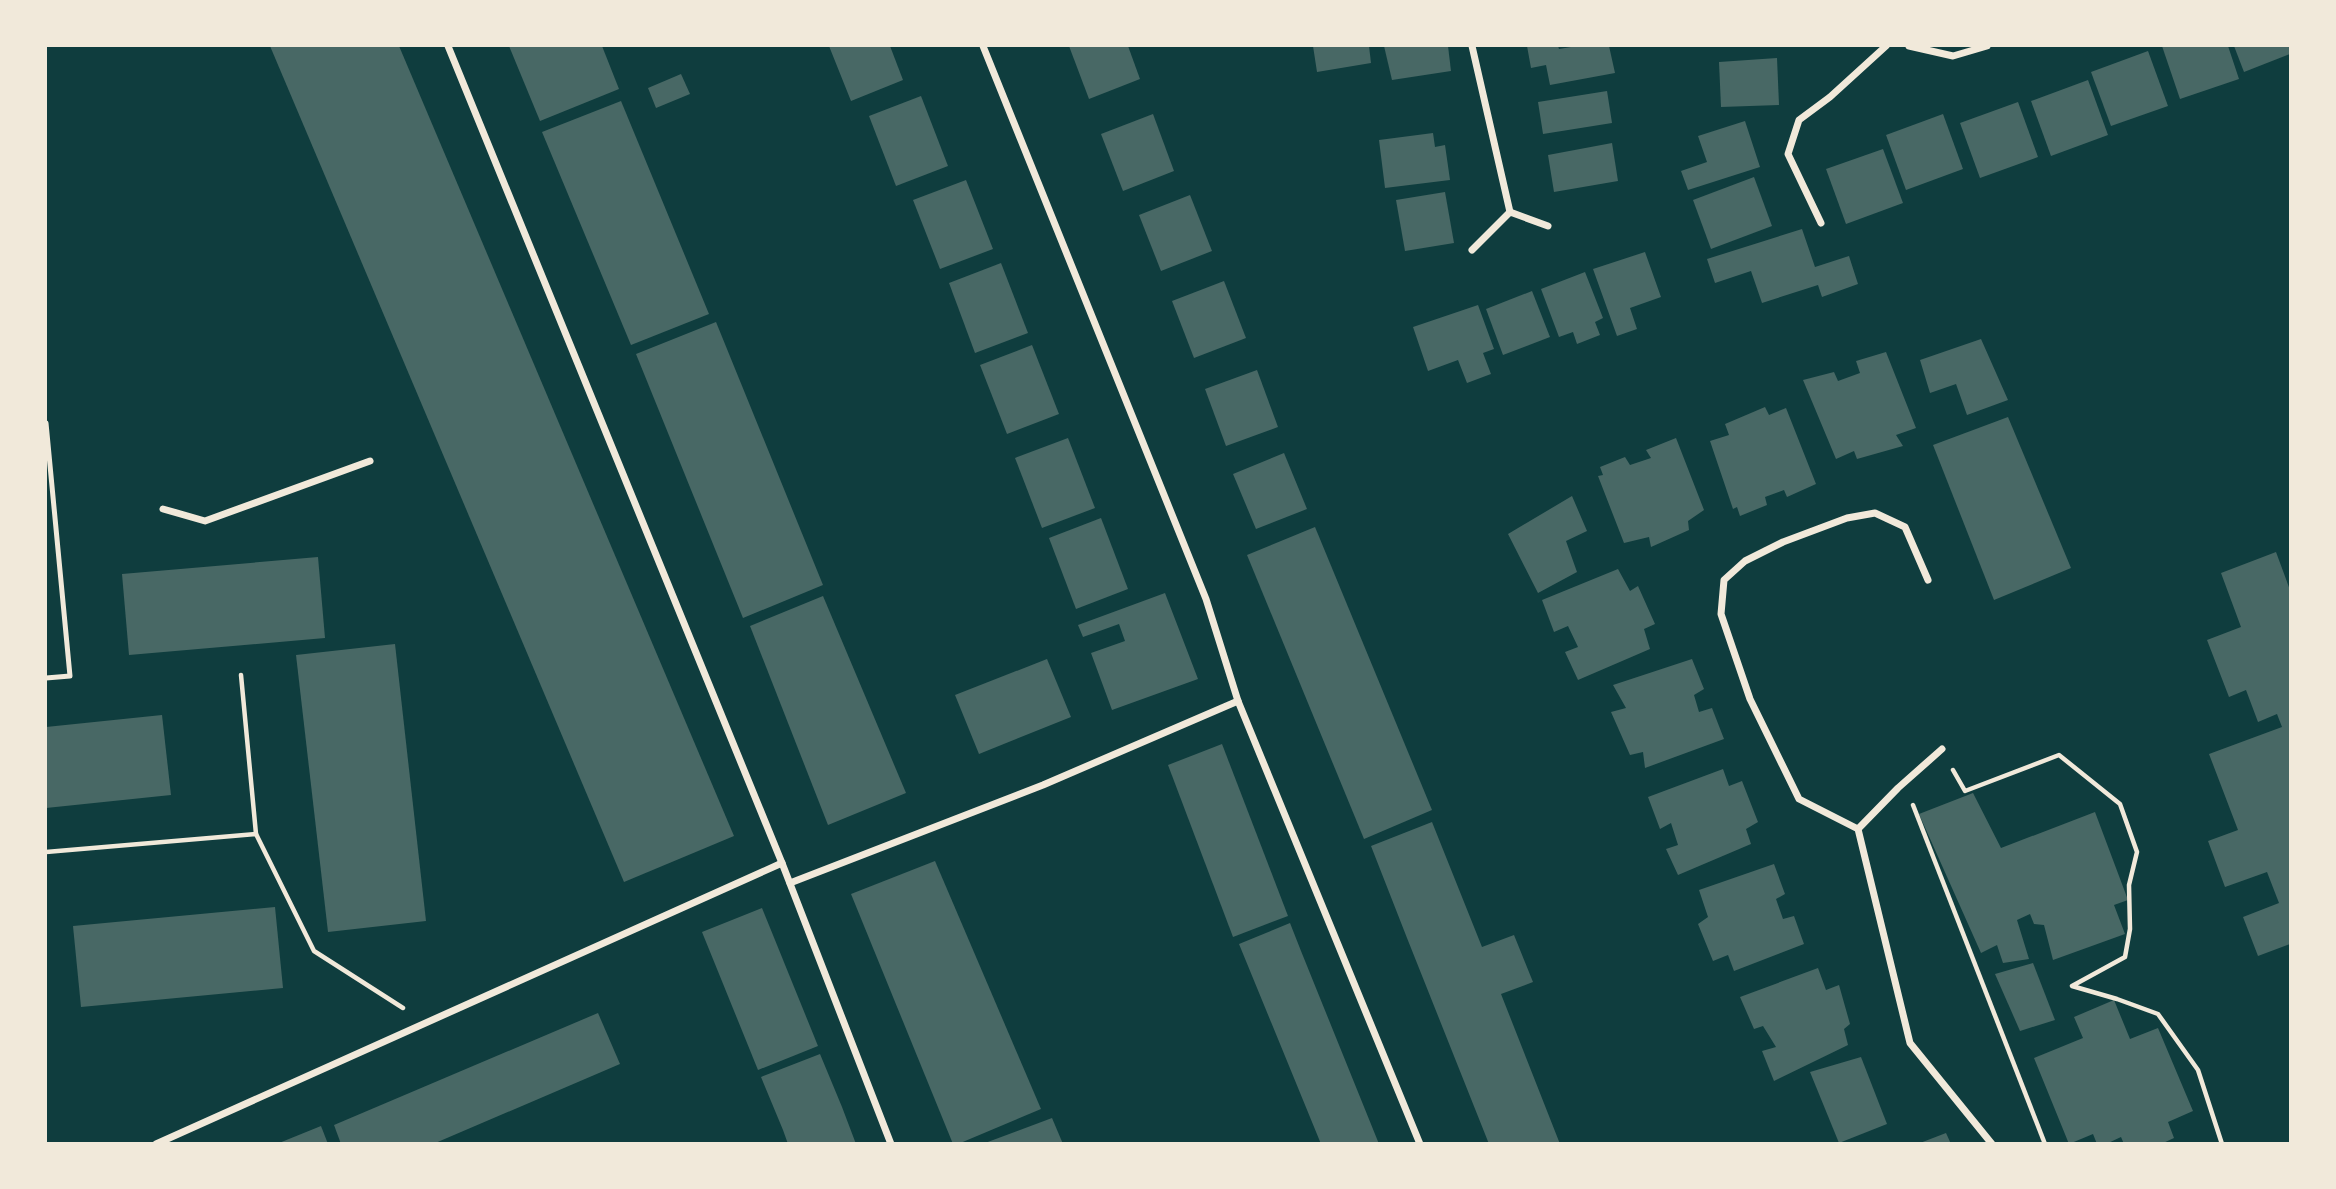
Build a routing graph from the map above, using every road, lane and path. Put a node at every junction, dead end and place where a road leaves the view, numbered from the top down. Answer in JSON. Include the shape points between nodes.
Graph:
{"nodes":[{"id":1,"x":448,"y":46,"type":"edge"},
{"id":2,"x":983,"y":46,"type":"edge"},
{"id":3,"x":1472,"y":46,"type":"edge"},
{"id":4,"x":1886,"y":46,"type":"edge"},
{"id":5,"x":1909,"y":46,"type":"edge"},
{"id":6,"x":1987,"y":46,"type":"edge"},
{"id":7,"x":1510,"y":212,"type":"junction"},
{"id":8,"x":1821,"y":223,"type":"dead end"},
{"id":9,"x":1548,"y":226,"type":"dead end"},
{"id":10,"x":1472,"y":250,"type":"dead end"},
{"id":11,"x":46,"y":423,"type":"edge"},
{"id":12,"x":370,"y":461,"type":"dead end"},
{"id":13,"x":163,"y":509,"type":"dead end"},
{"id":14,"x":1928,"y":580,"type":"dead end"},
{"id":15,"x":241,"y":675,"type":"dead end"},
{"id":16,"x":46,"y":678,"type":"edge"},
{"id":17,"x":1238,"y":701,"type":"junction"},
{"id":18,"x":1942,"y":749,"type":"dead end"},
{"id":19,"x":1949,"y":764,"type":"dead end"},
{"id":20,"x":1910,"y":799,"type":"dead end"},
{"id":21,"x":1857,"y":829,"type":"junction"},
{"id":22,"x":256,"y":834,"type":"junction"},
{"id":23,"x":46,"y":852,"type":"edge"},
{"id":24,"x":782,"y":863,"type":"junction"},
{"id":25,"x":790,"y":883,"type":"junction"},
{"id":26,"x":425,"y":1022,"type":"junction"},
{"id":27,"x":156,"y":1143,"type":"edge"},
{"id":28,"x":891,"y":1143,"type":"edge"},
{"id":29,"x":1420,"y":1143,"type":"edge"},
{"id":30,"x":1992,"y":1143,"type":"edge"},
{"id":31,"x":2045,"y":1143,"type":"edge"},
{"id":32,"x":2222,"y":1143,"type":"edge"}],
"edges":[{"from":1,"to":24,"type":"street"},
{"from":2,"to":17,"type":"street","via":[[1206,599]]},
{"from":3,"to":7,"type":"street"},
{"from":4,"to":8,"type":"street","via":[[1800,120],[1788,154]]},
{"from":5,"to":6,"type":"street","via":[[1953,56]]},
{"from":7,"to":9,"type":"street"},
{"from":7,"to":10,"type":"street"},
{"from":11,"to":16,"type":"lane","via":[[71,676]]},
{"from":12,"to":13,"type":"street","via":[[205,521]]},
{"from":14,"to":21,"type":"street","via":[[1905,527],[1875,513],[1783,541],[1745,561],[1724,580],[1721,614],[1750,699],[1798,799]]},
{"from":15,"to":22,"type":"path"},
{"from":17,"to":25,"type":"street","via":[[1043,785]]},
{"from":17,"to":29,"type":"street"},
{"from":18,"to":21,"type":"street"},
{"from":19,"to":32,"type":"path","via":[[1965,791],[2059,755],[2120,804],[2137,852],[2129,885],[2125,957],[2073,986],[2158,1014],[2198,1070]]},
{"from":20,"to":31,"type":"path"},
{"from":21,"to":30,"type":"street","via":[[1910,1043]]},
{"from":22,"to":23,"type":"path"},
{"from":22,"to":26,"type":"path","via":[[314,951]]},
{"from":24,"to":25,"type":"street"},
{"from":24,"to":26,"type":"street"},
{"from":25,"to":28,"type":"street"},
{"from":26,"to":27,"type":"street"}]}
